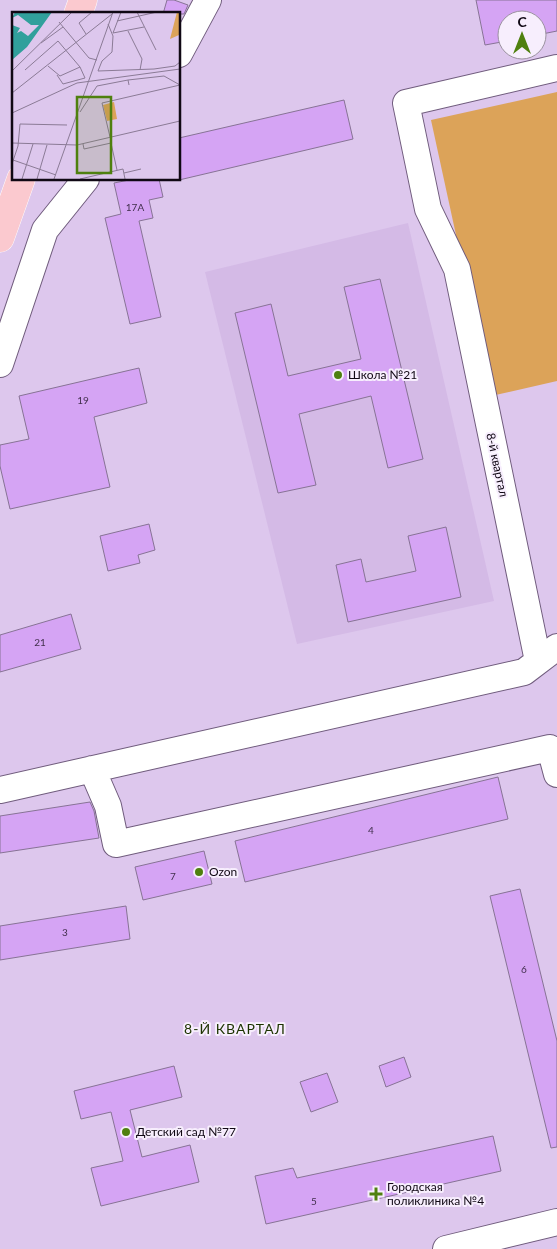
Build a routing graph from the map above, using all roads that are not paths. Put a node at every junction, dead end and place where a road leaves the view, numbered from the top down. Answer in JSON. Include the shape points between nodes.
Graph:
{"nodes":[{"id":1,"x":83,"y":0,"type":"edge"},
{"id":2,"x":208,"y":0,"type":"edge"},
{"id":3,"x":79,"y":12,"type":"edge"},
{"id":4,"x":180,"y":52,"type":"edge"},
{"id":5,"x":557,"y":68,"type":"edge"},
{"id":6,"x":21,"y":180,"type":"edge"},
{"id":7,"x":85,"y":180,"type":"edge"},
{"id":8,"x":0,"y":238,"type":"edge"},
{"id":9,"x":0,"y":364,"type":"edge"},
{"id":10,"x":548,"y":654,"type":"edge"},
{"id":11,"x":92,"y":769,"type":"junction"},
{"id":12,"x":557,"y":774,"type":"edge"},
{"id":13,"x":0,"y":790,"type":"edge"},
{"id":14,"x":557,"y":1222,"type":"edge"},
{"id":15,"x":446,"y":1249,"type":"edge"}],
"edges":[{"from":1,"to":3,"type":"main road"},
{"from":2,"to":4,"type":"street"},
{"from":5,"to":10,"type":"street","name":"8-й квартал","via":[[406,103],[428,209],[457,269]]},
{"from":6,"to":8,"type":"main road"},
{"from":7,"to":9,"type":"street","via":[[45,230]]},
{"from":10,"to":11,"type":"street","via":[[524,672]]},
{"from":11,"to":12,"type":"street","via":[[108,806],[116,844],[550,748]]},
{"from":11,"to":13,"type":"street"},
{"from":14,"to":15,"type":"street"}]}
